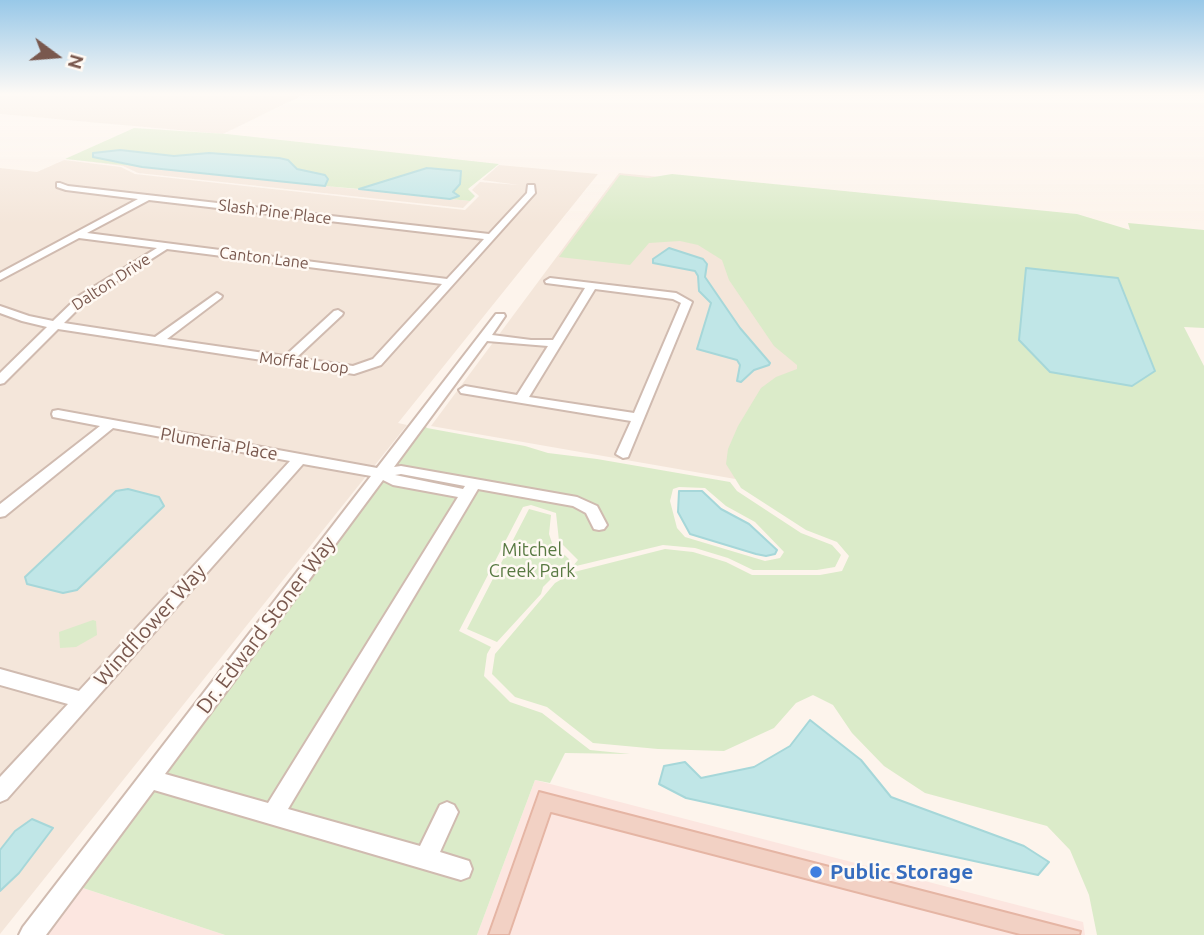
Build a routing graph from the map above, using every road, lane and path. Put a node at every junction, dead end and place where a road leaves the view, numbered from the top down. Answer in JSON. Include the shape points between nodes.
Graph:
{"nodes":[{"id":1,"x":60,"y":185,"type":"dead end"},
{"id":2,"x":531,"y":187,"type":"dead end"},
{"id":3,"x":148,"y":198,"type":"junction"},
{"id":4,"x":78,"y":235,"type":"junction"},
{"id":5,"x":491,"y":237,"type":"junction"},
{"id":6,"x":166,"y":246,"type":"junction"},
{"id":7,"x":0,"y":276,"type":"edge"},
{"id":8,"x":550,"y":281,"type":"dead end"},
{"id":9,"x":450,"y":282,"type":"junction"},
{"id":10,"x":592,"y":286,"type":"junction"},
{"id":11,"x":216,"y":296,"type":"dead end"},
{"id":12,"x":0,"y":309,"type":"edge"},
{"id":13,"x":338,"y":313,"type":"dead end"},
{"id":14,"x":54,"y":326,"type":"junction"},
{"id":15,"x":157,"y":341,"type":"junction"},
{"id":16,"x":557,"y":343,"type":"junction"},
{"id":17,"x":286,"y":362,"type":"junction"},
{"id":18,"x":0,"y":380,"type":"edge"},
{"id":19,"x":465,"y":390,"type":"dead end"},
{"id":20,"x":521,"y":399,"type":"junction"},
{"id":21,"x":58,"y":414,"type":"dead end"},
{"id":22,"x":638,"y":418,"type":"junction"},
{"id":23,"x":110,"y":424,"type":"junction"},
{"id":24,"x":623,"y":454,"type":"dead end"},
{"id":25,"x":300,"y":459,"type":"junction"},
{"id":26,"x":381,"y":473,"type":"junction"},
{"id":27,"x":471,"y":488,"type":"junction"},
{"id":28,"x":0,"y":512,"type":"edge"},
{"id":29,"x":599,"y":525,"type":"dead end"},
{"id":30,"x":0,"y":677,"type":"edge"},
{"id":31,"x":83,"y":700,"type":"junction"},
{"id":32,"x":149,"y":779,"type":"junction"},
{"id":33,"x":0,"y":792,"type":"edge"},
{"id":34,"x":447,"y":812,"type":"dead end"},
{"id":35,"x":273,"y":814,"type":"junction"},
{"id":36,"x":426,"y":859,"type":"junction"},
{"id":37,"x":461,"y":869,"type":"dead end"},
{"id":38,"x":32,"y":935,"type":"edge"}],
"edges":[{"from":1,"to":3,"type":"street","name":"Slash Pine Place"},
{"from":2,"to":5,"type":"street","name":"Moffat Loop","via":[[531,193]]},
{"from":3,"to":4,"type":"street"},
{"from":3,"to":5,"type":"street","name":"Slash Pine Place"},
{"from":4,"to":6,"type":"street","name":"Canton Lane"},
{"from":4,"to":7,"type":"street"},
{"from":5,"to":9,"type":"street","name":"Moffat Loop"},
{"from":6,"to":9,"type":"street","name":"Canton Lane"},
{"from":6,"to":14,"type":"street","name":"Dalton Drive","via":[[83,298]]},
{"from":8,"to":10,"type":"street"},
{"from":9,"to":17,"type":"street","name":"Moffat Loop","via":[[368,367],[344,370]]},
{"from":10,"to":16,"type":"street"},
{"from":10,"to":22,"type":"street","via":[[677,296],[687,302]]},
{"from":11,"to":15,"type":"street"},
{"from":12,"to":14,"type":"street","name":"Moffat Loop"},
{"from":13,"to":17,"type":"street"},
{"from":14,"to":15,"type":"street","name":"Moffat Loop"},
{"from":14,"to":18,"type":"street","name":"Dalton Drive"},
{"from":15,"to":17,"type":"street","name":"Moffat Loop"},
{"from":16,"to":20,"type":"street"},
{"from":16,"to":26,"type":"street","name":"Dr. Edward Stoner Way","via":[[492,327]]},
{"from":19,"to":20,"type":"street"},
{"from":20,"to":22,"type":"street"},
{"from":21,"to":23,"type":"street","name":"Plumeria Place"},
{"from":22,"to":24,"type":"street"},
{"from":23,"to":25,"type":"street","name":"Plumeria Place"},
{"from":23,"to":28,"type":"street"},
{"from":25,"to":26,"type":"street","name":"Plumeria Place"},
{"from":25,"to":31,"type":"street","name":"Windflower Way"},
{"from":26,"to":27,"type":"street","name":"Plumeria Place","via":[[393,480]]},
{"from":26,"to":32,"type":"street","name":"Dr. Edward Stoner Way"},
{"from":27,"to":29,"type":"street","name":"Plumeria Place","via":[[577,502],[592,510]]},
{"from":27,"to":35,"type":"street"},
{"from":30,"to":31,"type":"street"},
{"from":31,"to":33,"type":"street","name":"Windflower Way"},
{"from":32,"to":35,"type":"street"},
{"from":32,"to":38,"type":"street","name":"Dr. Edward Stoner Way"},
{"from":34,"to":36,"type":"street"},
{"from":35,"to":36,"type":"street"},
{"from":36,"to":37,"type":"street"}]}
